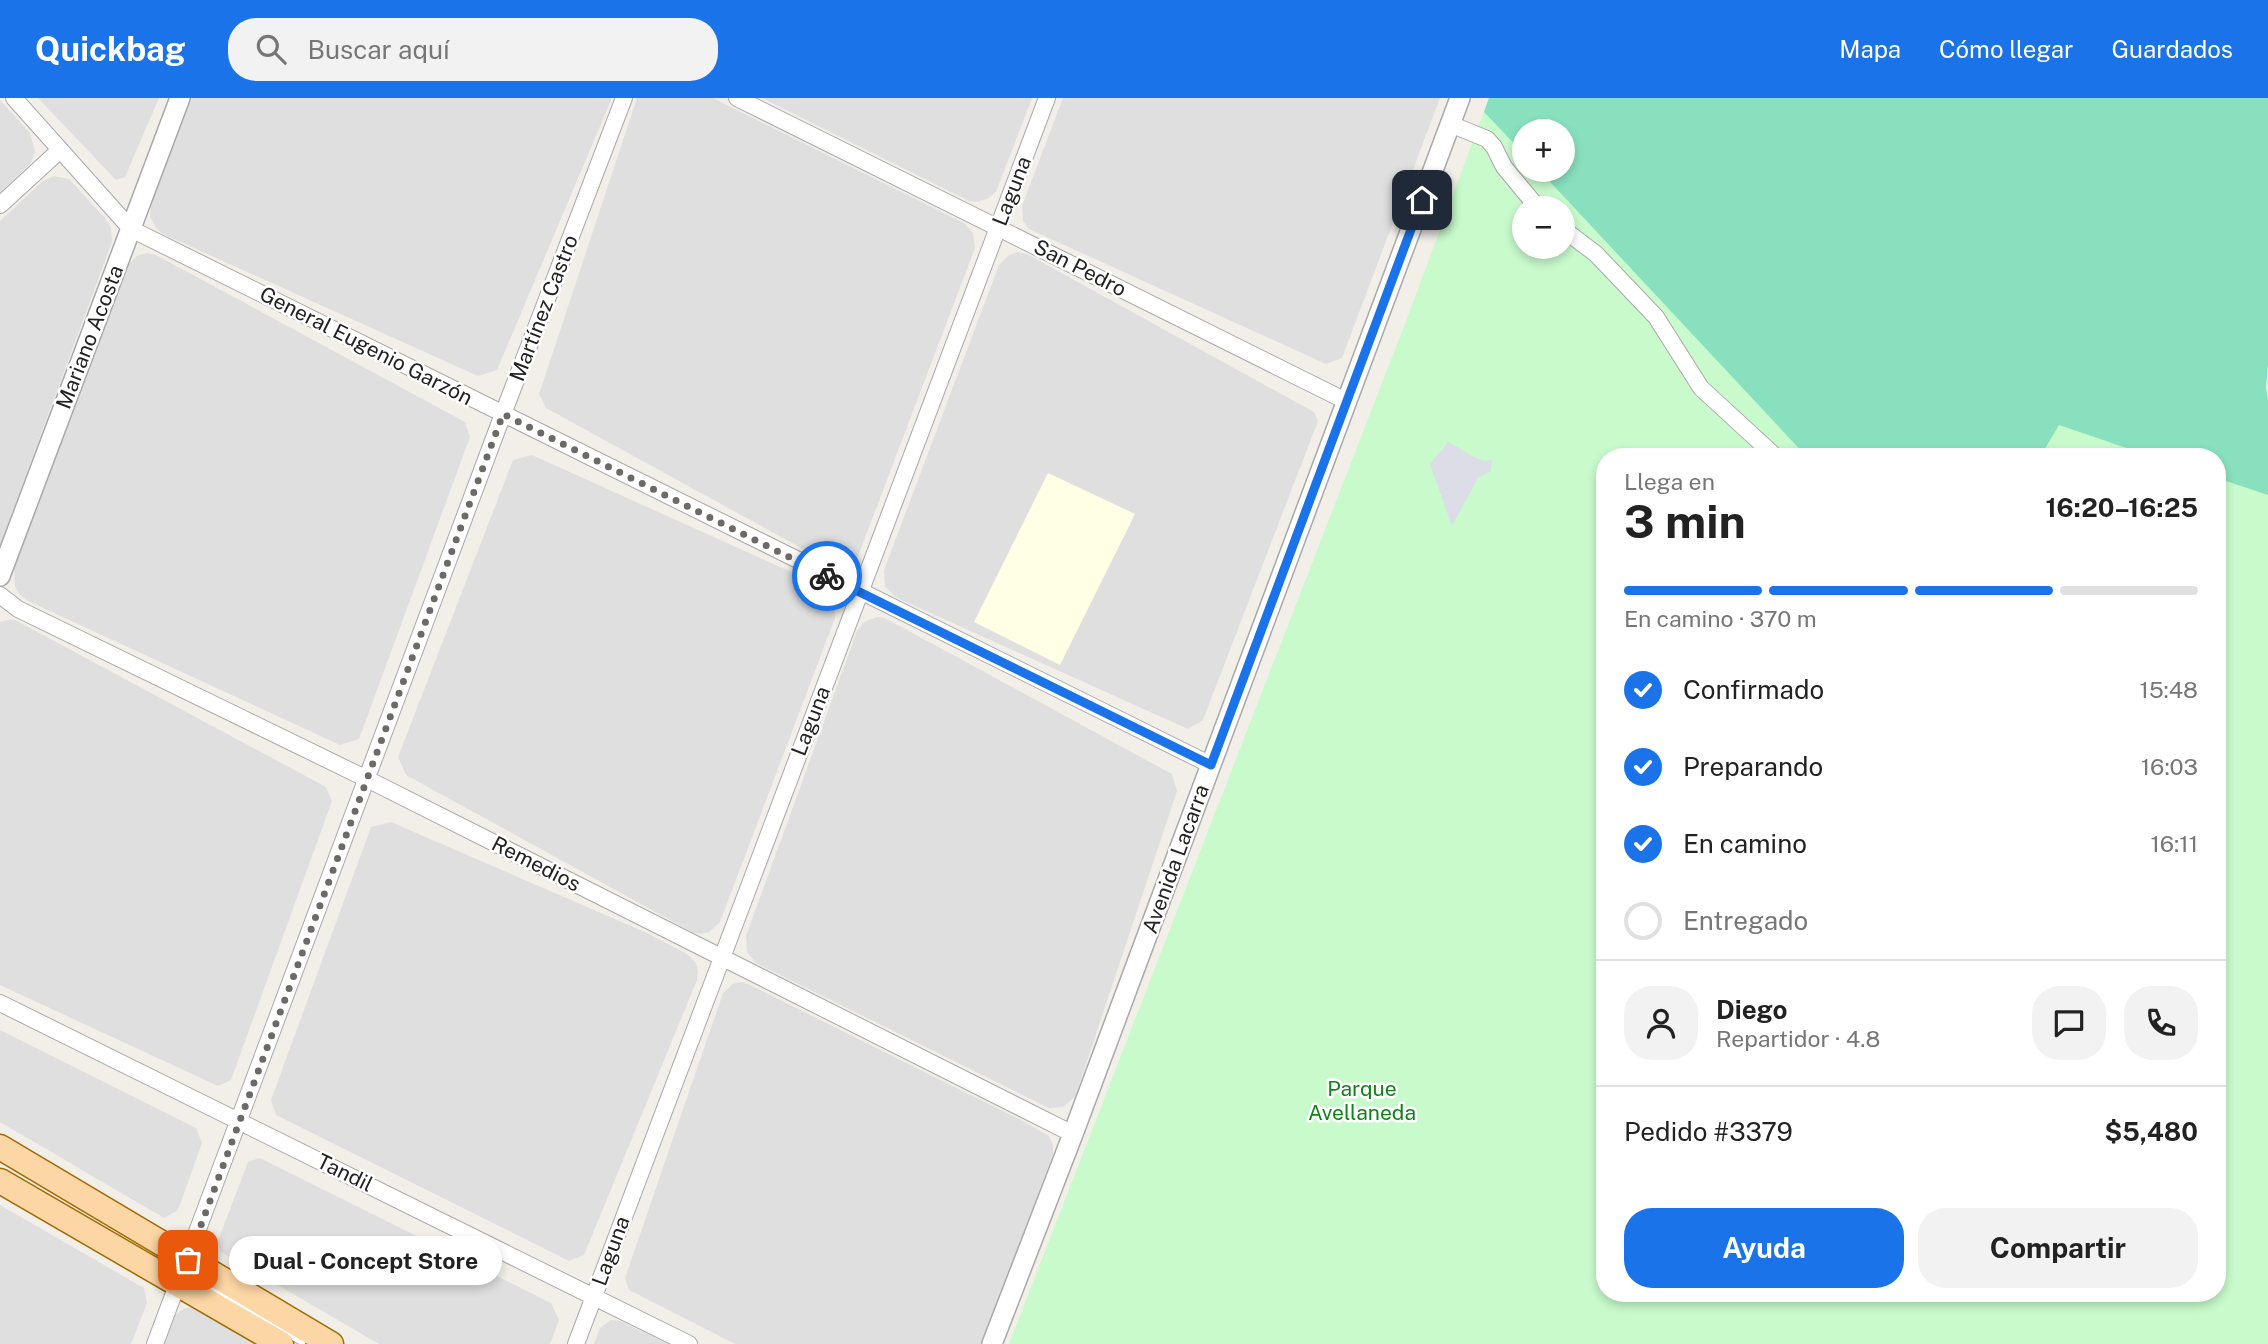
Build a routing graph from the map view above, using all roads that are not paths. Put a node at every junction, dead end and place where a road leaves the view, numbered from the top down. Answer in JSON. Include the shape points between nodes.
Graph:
{"nodes":[{"id":1,"x":14,"y":98,"type":"edge"},
{"id":2,"x":180,"y":98,"type":"edge"},
{"id":3,"x":624,"y":98,"type":"edge"},
{"id":4,"x":737,"y":98,"type":"edge"},
{"id":5,"x":1047,"y":98,"type":"edge"},
{"id":6,"x":1460,"y":98,"type":"edge"},
{"id":7,"x":1450,"y":124,"type":"junction"},
{"id":8,"x":60,"y":150,"type":"junction"},
{"id":9,"x":1528,"y":196,"type":"edge"},
{"id":10,"x":0,"y":205,"type":"edge"},
{"id":11,"x":999,"y":227,"type":"junction"},
{"id":12,"x":131,"y":229,"type":"junction"},
{"id":13,"x":1575,"y":238,"type":"edge"},
{"id":14,"x":1348,"y":402,"type":"junction"},
{"id":15,"x":503,"y":414,"type":"junction"},
{"id":16,"x":1766,"y":448,"type":"edge"},
{"id":17,"x":0,"y":576,"type":"edge"},
{"id":18,"x":860,"y":592,"type":"junction"},
{"id":19,"x":0,"y":595,"type":"edge"},
{"id":20,"x":1211,"y":765,"type":"junction"},
{"id":21,"x":367,"y":779,"type":"junction"},
{"id":22,"x":721,"y":958,"type":"junction"},
{"id":23,"x":0,"y":1003,"type":"edge"},
{"id":24,"x":239,"y":1121,"type":"junction"},
{"id":25,"x":1073,"y":1134,"type":"junction"},
{"id":26,"x":0,"y":1147,"type":"edge"},
{"id":27,"x":0,"y":1181,"type":"edge"},
{"id":28,"x":180,"y":1271,"type":"junction"},
{"id":29,"x":594,"y":1297,"type":"junction"},
{"id":30,"x":155,"y":1344,"type":"edge"},
{"id":31,"x":281,"y":1344,"type":"edge"},
{"id":32,"x":307,"y":1344,"type":"edge"},
{"id":33,"x":331,"y":1344,"type":"edge"},
{"id":34,"x":576,"y":1344,"type":"edge"},
{"id":35,"x":689,"y":1344,"type":"edge"},
{"id":36,"x":992,"y":1344,"type":"edge"}],
"edges":[{"from":1,"to":8,"type":"street","name":"General Eugenio Garzón"},
{"from":2,"to":12,"type":"street","name":"Mariano Acosta"},
{"from":3,"to":15,"type":"street","name":"Martínez Castro"},
{"from":4,"to":11,"type":"street","name":"San Pedro"},
{"from":5,"to":11,"type":"street","name":"Laguna"},
{"from":6,"to":7,"type":"street","name":"Avenida Lacarra"},
{"from":7,"to":9,"type":"street","via":[[1487,139]]},
{"from":7,"to":14,"type":"street","name":"Avenida Lacarra"},
{"from":8,"to":10,"type":"street"},
{"from":8,"to":12,"type":"street","name":"General Eugenio Garzón"},
{"from":11,"to":14,"type":"street","name":"San Pedro"},
{"from":11,"to":18,"type":"street","name":"Laguna"},
{"from":12,"to":15,"type":"street","name":"General Eugenio Garzón"},
{"from":12,"to":17,"type":"street","name":"Mariano Acosta"},
{"from":13,"to":16,"type":"street","via":[[1656,317],[1701,388]]},
{"from":14,"to":20,"type":"street","name":"Avenida Lacarra"},
{"from":15,"to":18,"type":"street","name":"General Eugenio Garzón"},
{"from":15,"to":21,"type":"street","name":"Martínez Castro"},
{"from":18,"to":20,"type":"street","name":"General Eugenio Garzón"},
{"from":18,"to":22,"type":"street","name":"Laguna"},
{"from":19,"to":21,"type":"street","name":"Remedios","via":[[18,609]]},
{"from":20,"to":25,"type":"street","name":"Avenida Lacarra"},
{"from":21,"to":22,"type":"street","name":"Remedios"},
{"from":21,"to":24,"type":"street","name":"Martínez Castro"},
{"from":22,"to":25,"type":"street","name":"Remedios"},
{"from":22,"to":29,"type":"street","name":"Laguna"},
{"from":23,"to":24,"type":"street","name":"Tandil"},
{"from":24,"to":28,"type":"street","name":"Martínez Castro"},
{"from":24,"to":29,"type":"street","name":"Tandil"},
{"from":25,"to":36,"type":"street","name":"Avenida Lacarra"},
{"from":26,"to":28,"type":"main road"},
{"from":27,"to":28,"type":"main road"},
{"from":28,"to":30,"type":"street","name":"Martínez Castro"},
{"from":28,"to":31,"type":"main road"},
{"from":28,"to":32,"type":"lane"},
{"from":28,"to":33,"type":"main road"},
{"from":29,"to":34,"type":"street","name":"Laguna"},
{"from":29,"to":35,"type":"street","name":"Tandil"}]}
